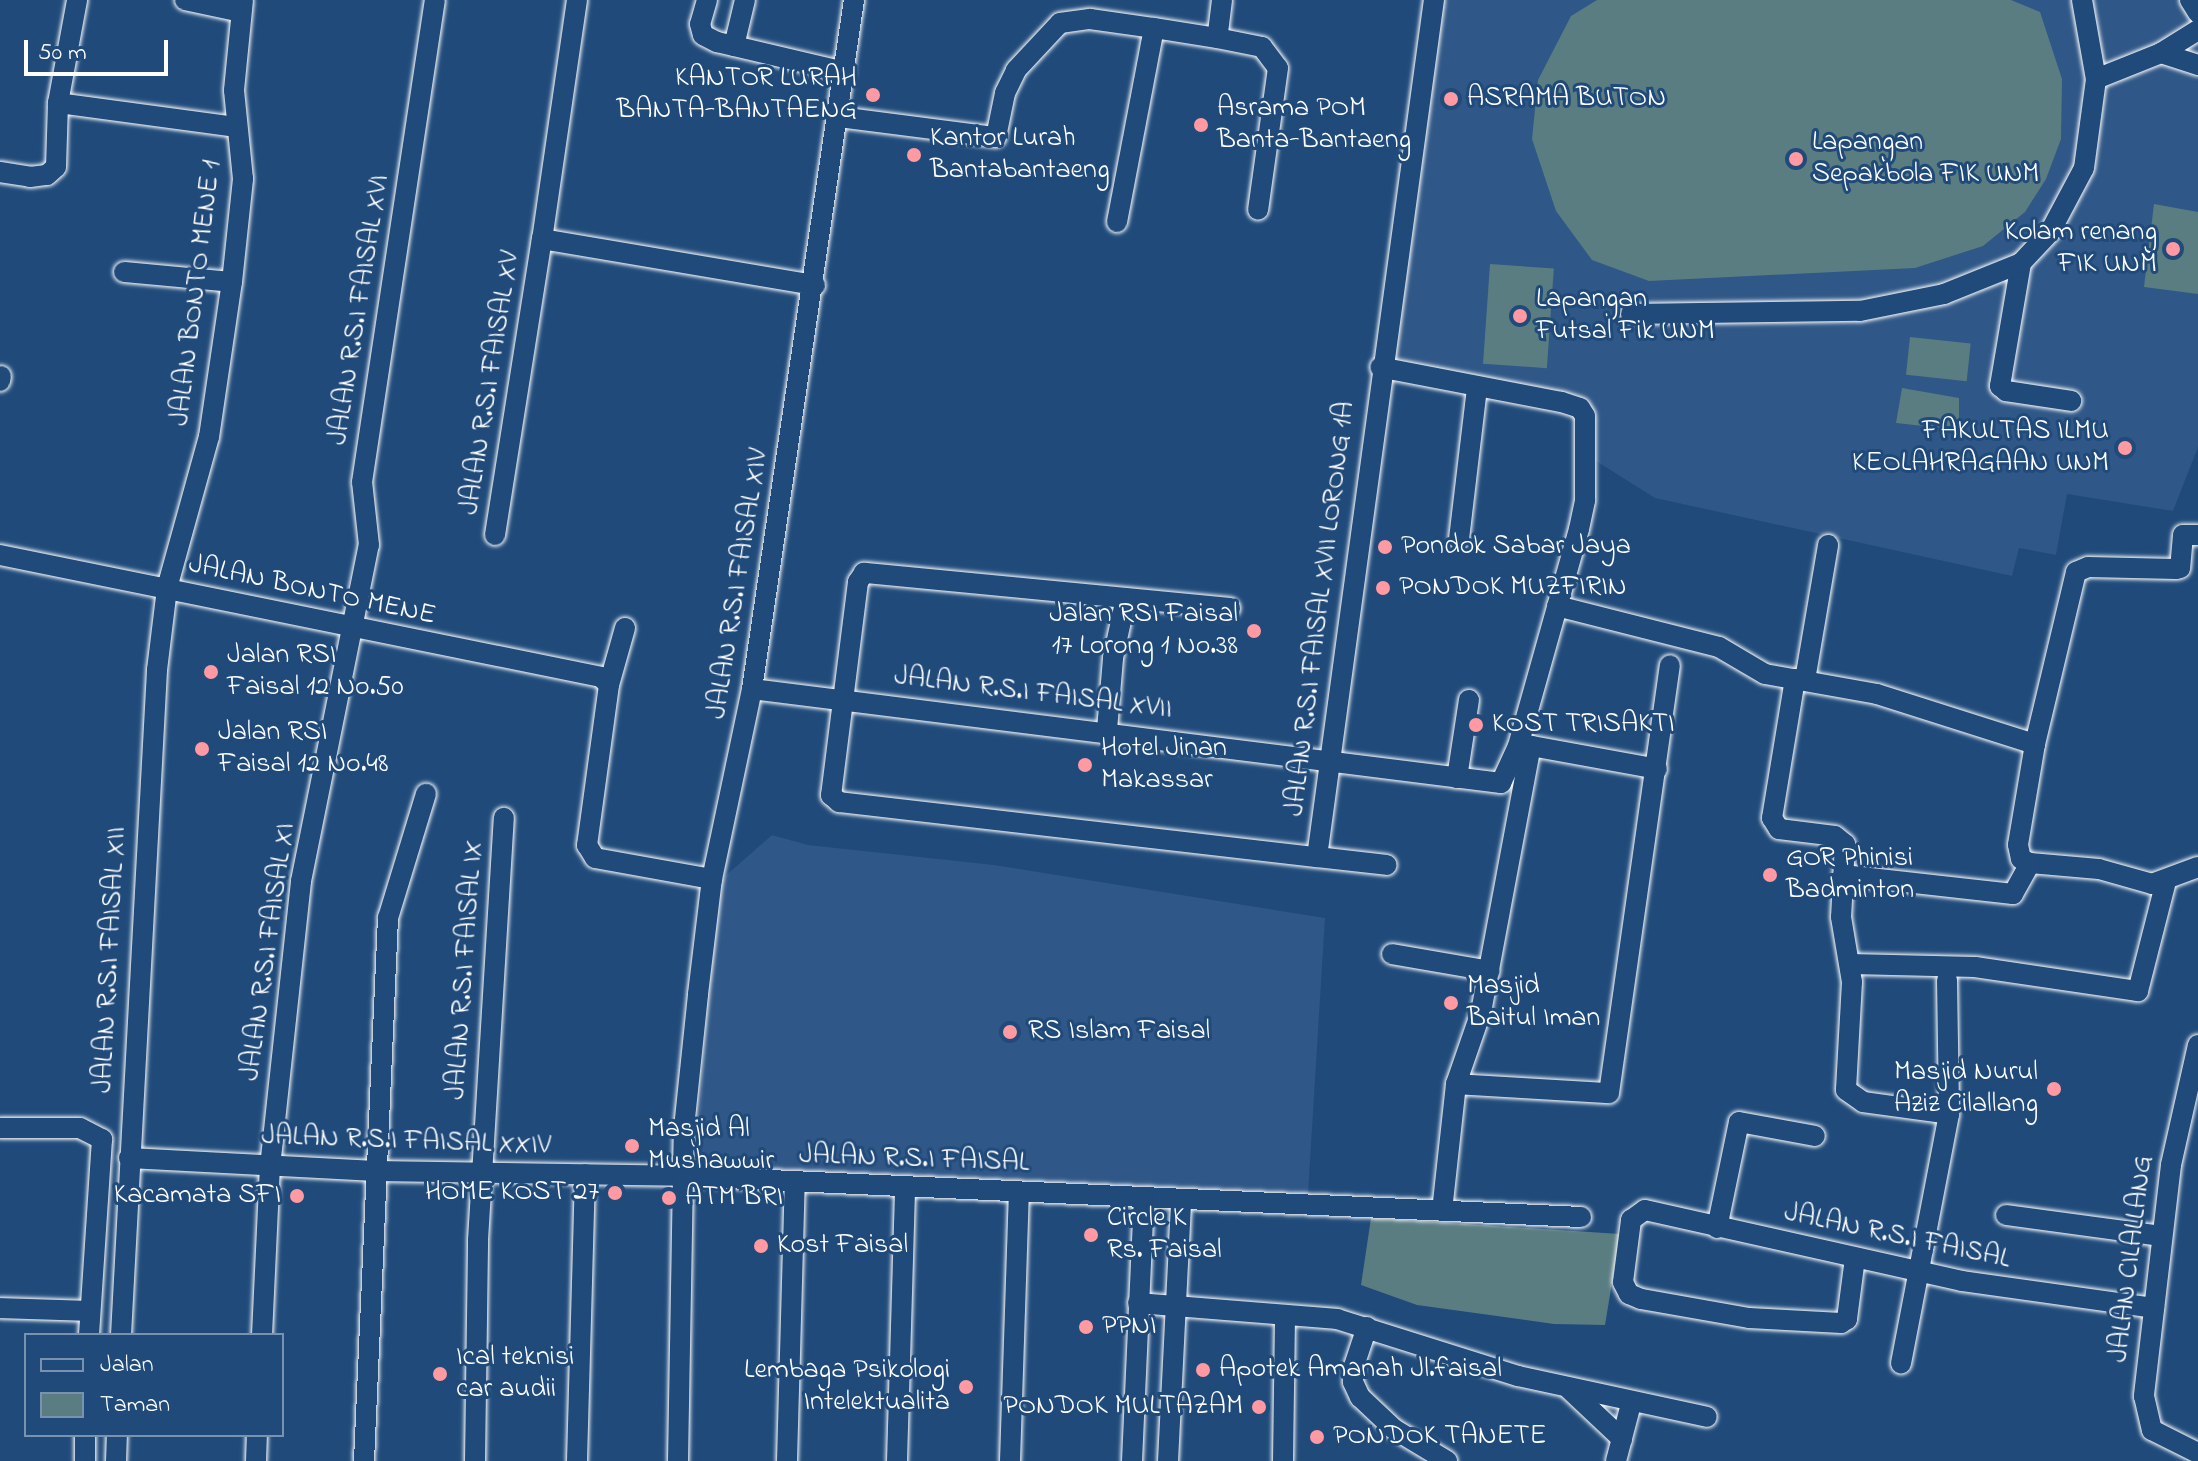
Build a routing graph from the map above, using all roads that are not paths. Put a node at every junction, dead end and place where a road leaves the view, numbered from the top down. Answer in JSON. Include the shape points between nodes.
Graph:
{"nodes":[{"id":1,"x":77,"y":0,"type":"edge"},
{"id":2,"x":185,"y":0,"type":"edge"},
{"id":3,"x":435,"y":0,"type":"edge"},
{"id":4,"x":577,"y":0,"type":"edge"},
{"id":5,"x":707,"y":0,"type":"edge"},
{"id":6,"x":745,"y":0,"type":"edge"},
{"id":7,"x":854,"y":0,"type":"edge"},
{"id":8,"x":1222,"y":0,"type":"edge"},
{"id":9,"x":1434,"y":0,"type":"edge"},
{"id":10,"x":2082,"y":0,"type":"edge"},
{"id":11,"x":2190,"y":0,"type":"edge"},
{"id":12,"x":242,"y":6,"type":"edge"},
{"id":13,"x":2198,"y":13,"type":"edge"},
{"id":14,"x":1154,"y":28,"type":"junction"},
{"id":15,"x":2198,"y":30,"type":"edge"},
{"id":16,"x":1217,"y":38,"type":"junction"},
{"id":17,"x":734,"y":46,"type":"junction"},
{"id":18,"x":2161,"y":53,"type":"junction"},
{"id":19,"x":2198,"y":65,"type":"edge"},
{"id":20,"x":845,"y":72,"type":"junction"},
{"id":21,"x":2096,"y":79,"type":"junction"},
{"id":22,"x":58,"y":103,"type":"junction"},
{"id":23,"x":839,"y":117,"type":"junction"},
{"id":24,"x":236,"y":127,"type":"junction"},
{"id":25,"x":0,"y":172,"type":"edge"},
{"id":26,"x":1258,"y":210,"type":"dead end"},
{"id":27,"x":1117,"y":222,"type":"dead end"},
{"id":28,"x":542,"y":239,"type":"junction"},
{"id":29,"x":2021,"y":263,"type":"junction"},
{"id":30,"x":124,"y":272,"type":"dead end"},
{"id":31,"x":232,"y":282,"type":"junction"},
{"id":32,"x":815,"y":285,"type":"junction"},
{"id":33,"x":1631,"y":314,"type":"dead end"},
{"id":34,"x":1380,"y":367,"type":"junction"},
{"id":35,"x":1477,"y":387,"type":"junction"},
{"id":36,"x":2071,"y":401,"type":"dead end"},
{"id":37,"x":495,"y":535,"type":"dead end"},
{"id":38,"x":2198,"y":535,"type":"edge"},
{"id":39,"x":1459,"y":539,"type":"dead end"},
{"id":40,"x":1828,"y":545,"type":"dead end"},
{"id":41,"x":0,"y":555,"type":"edge"},
{"id":42,"x":167,"y":588,"type":"junction"},
{"id":43,"x":1126,"y":598,"type":"junction"},
{"id":44,"x":1557,"y":606,"type":"junction"},
{"id":45,"x":1230,"y":608,"type":"dead end"},
{"id":46,"x":353,"y":628,"type":"junction"},
{"id":47,"x":625,"y":628,"type":"dead end"},
{"id":48,"x":1562,"y":630,"type":"dead end"},
{"id":49,"x":1670,"y":665,"type":"dead end"},
{"id":50,"x":1800,"y":679,"type":"junction"},
{"id":51,"x":609,"y":685,"type":"junction"},
{"id":52,"x":752,"y":689,"type":"junction"},
{"id":53,"x":841,"y":700,"type":"junction"},
{"id":54,"x":1469,"y":700,"type":"dead end"},
{"id":55,"x":1107,"y":730,"type":"junction"},
{"id":56,"x":2035,"y":744,"type":"junction"},
{"id":57,"x":1531,"y":746,"type":"junction"},
{"id":58,"x":1332,"y":761,"type":"junction"},
{"id":59,"x":1657,"y":769,"type":"junction"},
{"id":60,"x":1457,"y":778,"type":"junction"},
{"id":61,"x":426,"y":794,"type":"dead end"},
{"id":62,"x":504,"y":818,"type":"dead end"},
{"id":63,"x":1317,"y":857,"type":"junction"},
{"id":64,"x":2030,"y":863,"type":"junction"},
{"id":65,"x":1387,"y":865,"type":"dead end"},
{"id":66,"x":2198,"y":867,"type":"edge"},
{"id":67,"x":1843,"y":875,"type":"junction"},
{"id":68,"x":712,"y":879,"type":"junction"},
{"id":69,"x":2166,"y":881,"type":"junction"},
{"id":70,"x":1392,"y":954,"type":"dead end"},
{"id":71,"x":1851,"y":964,"type":"junction"},
{"id":72,"x":1490,"y":971,"type":"junction"},
{"id":73,"x":1947,"y":980,"type":"dead end"},
{"id":74,"x":2198,"y":1045,"type":"edge"},
{"id":75,"x":1456,"y":1084,"type":"junction"},
{"id":76,"x":1949,"y":1114,"type":"junction"},
{"id":77,"x":0,"y":1128,"type":"edge"},
{"id":78,"x":1815,"y":1136,"type":"dead end"},
{"id":79,"x":129,"y":1158,"type":"junction"},
{"id":80,"x":270,"y":1167,"type":"junction"},
{"id":81,"x":376,"y":1171,"type":"junction"},
{"id":82,"x":482,"y":1173,"type":"junction"},
{"id":83,"x":585,"y":1174,"type":"junction"},
{"id":84,"x":682,"y":1176,"type":"junction"},
{"id":85,"x":795,"y":1183,"type":"junction"},
{"id":86,"x":905,"y":1188,"type":"junction"},
{"id":87,"x":1019,"y":1193,"type":"junction"},
{"id":88,"x":1144,"y":1198,"type":"junction"},
{"id":89,"x":1181,"y":1201,"type":"junction"},
{"id":90,"x":1442,"y":1211,"type":"junction"},
{"id":91,"x":2006,"y":1215,"type":"dead end"},
{"id":92,"x":1581,"y":1217,"type":"dead end"},
{"id":93,"x":1717,"y":1228,"type":"junction"},
{"id":94,"x":2161,"y":1236,"type":"junction"},
{"id":95,"x":1855,"y":1258,"type":"junction"},
{"id":96,"x":1918,"y":1271,"type":"junction"},
{"id":97,"x":1138,"y":1303,"type":"junction"},
{"id":98,"x":1174,"y":1307,"type":"junction"},
{"id":99,"x":0,"y":1308,"type":"edge"},
{"id":100,"x":2154,"y":1308,"type":"junction"},
{"id":101,"x":89,"y":1311,"type":"junction"},
{"id":102,"x":1285,"y":1315,"type":"junction"},
{"id":103,"x":1367,"y":1327,"type":"junction"},
{"id":104,"x":89,"y":1333,"type":"edge"},
{"id":105,"x":121,"y":1333,"type":"edge"},
{"id":106,"x":262,"y":1333,"type":"edge"},
{"id":107,"x":1901,"y":1363,"type":"dead end"},
{"id":108,"x":1569,"y":1389,"type":"junction"},
{"id":109,"x":1631,"y":1404,"type":"junction"},
{"id":110,"x":1707,"y":1417,"type":"dead end"},
{"id":111,"x":85,"y":1437,"type":"edge"},
{"id":112,"x":117,"y":1437,"type":"edge"},
{"id":113,"x":257,"y":1437,"type":"edge"},
{"id":114,"x":1622,"y":1439,"type":"junction"},
{"id":115,"x":2198,"y":1453,"type":"edge"},
{"id":116,"x":1132,"y":1459,"type":"edge"},
{"id":117,"x":1168,"y":1460,"type":"edge"},
{"id":118,"x":85,"y":1461,"type":"edge"},
{"id":119,"x":116,"y":1461,"type":"edge"},
{"id":120,"x":256,"y":1461,"type":"edge"},
{"id":121,"x":364,"y":1461,"type":"edge"},
{"id":122,"x":475,"y":1461,"type":"edge"},
{"id":123,"x":577,"y":1461,"type":"edge"},
{"id":124,"x":678,"y":1461,"type":"edge"},
{"id":125,"x":787,"y":1461,"type":"edge"},
{"id":126,"x":897,"y":1461,"type":"edge"},
{"id":127,"x":1010,"y":1461,"type":"edge"},
{"id":128,"x":1283,"y":1461,"type":"edge"},
{"id":129,"x":1447,"y":1461,"type":"edge"},
{"id":130,"x":1616,"y":1461,"type":"edge"}],
"edges":[{"from":1,"to":22,"type":"street"},
{"from":2,"to":12,"type":"street"},
{"from":3,"to":46,"type":"street","name":"JALAN R.S.I FAISAL XVI","via":[[362,482],[370,533]]},
{"from":4,"to":28,"type":"street","name":"JALAN R.S.I FAISAL XV"},
{"from":5,"to":17,"type":"street","via":[[700,24],[703,35]]},
{"from":6,"to":17,"type":"street"},
{"from":7,"to":20,"type":"street","name":"JALAN R.S.I FAISAL XIV"},
{"from":8,"to":16,"type":"street"},
{"from":9,"to":34,"type":"street","name":"JALAN R.S.I FAISAL XVII LORONG 1A","via":[[1405,229]]},
{"from":10,"to":21,"type":"street"},
{"from":11,"to":13,"type":"street"},
{"from":12,"to":24,"type":"street","name":"JALAN BONTO MENE 1"},
{"from":14,"to":16,"type":"street"},
{"from":14,"to":23,"type":"street","via":[[1090,19],[1060,23],[1016,70],[996,137]]},
{"from":14,"to":27,"type":"street"},
{"from":15,"to":18,"type":"street"},
{"from":16,"to":26,"type":"street","via":[[1262,47],[1278,68]]},
{"from":17,"to":20,"type":"street"},
{"from":18,"to":19,"type":"street"},
{"from":18,"to":21,"type":"street"},
{"from":20,"to":23,"type":"street","name":"JALAN R.S.I FAISAL XIV"},
{"from":21,"to":29,"type":"street","via":[[2084,168],[2057,222]]},
{"from":22,"to":24,"type":"street"},
{"from":22,"to":25,"type":"street","via":[[56,167],[30,177]]},
{"from":23,"to":32,"type":"street","name":"JALAN R.S.I FAISAL XIV"},
{"from":24,"to":31,"type":"street","name":"JALAN BONTO MENE 1","via":[[243,179]]},
{"from":28,"to":32,"type":"street","name":"JALAN R.S.I FAISAL XV"},
{"from":28,"to":37,"type":"street","name":"JALAN R.S.I FAISAL XV"},
{"from":29,"to":33,"type":"street","via":[[1944,294],[1860,311]]},
{"from":29,"to":36,"type":"street","via":[[2000,386]]},
{"from":30,"to":31,"type":"street"},
{"from":31,"to":42,"type":"street","name":"JALAN BONTO MENE 1","via":[[209,437]]},
{"from":32,"to":52,"type":"street","name":"JALAN R.S.I FAISAL XIV"},
{"from":34,"to":35,"type":"street"},
{"from":34,"to":58,"type":"street","name":"JALAN R.S.I FAISAL XVII LORONG 1A"},
{"from":35,"to":39,"type":"street"},
{"from":35,"to":44,"type":"street","via":[[1575,406],[1585,416],[1585,500]]},
{"from":38,"to":56,"type":"street","via":[[2183,535],[2180,568],[2088,567],[2076,572]]},
{"from":40,"to":50,"type":"street"},
{"from":41,"to":42,"type":"street","name":"JALAN BONTO MENE"},
{"from":42,"to":46,"type":"street","name":"JALAN BONTO MENE"},
{"from":42,"to":79,"type":"street","name":"JALAN R.S.I FAISAL XII","via":[[155,701]]},
{"from":43,"to":45,"type":"street","name":"JALAN R.S.I FAISAL XVII LORONG 1A"},
{"from":43,"to":53,"type":"street","name":"JALAN R.S.I FAISAL XVII LORONG 1A","via":[[871,571],[858,582]]},
{"from":43,"to":55,"type":"street"},
{"from":44,"to":50,"type":"street","via":[[1719,647],[1755,671]]},
{"from":44,"to":60,"type":"street","name":"JALAN R.S.I FAISAL XVII","via":[[1506,780]]},
{"from":46,"to":51,"type":"street","name":"JALAN BONTO MENE","via":[[601,677]]},
{"from":46,"to":80,"type":"street","name":"JALAN R.S.I FAISAL XI","via":[[301,881]]},
{"from":47,"to":51,"type":"street"},
{"from":48,"to":57,"type":"street"},
{"from":49,"to":59,"type":"street"},
{"from":50,"to":56,"type":"street","via":[[1877,694]]},
{"from":50,"to":67,"type":"street","via":[[1774,825],[1843,839]]},
{"from":51,"to":68,"type":"street","via":[[590,852],[595,858]]},
{"from":52,"to":53,"type":"street","name":"JALAN R.S.I FAISAL XVII"},
{"from":52,"to":68,"type":"street","name":"JALAN R.S.I FAISAL XIV"},
{"from":53,"to":55,"type":"street","name":"JALAN R.S.I FAISAL XVII"},
{"from":53,"to":63,"type":"street","name":"JALAN R.S.I FAISAL XVII LORONG 1A","via":[[831,793],[839,802]]},
{"from":54,"to":60,"type":"street"},
{"from":55,"to":58,"type":"street","name":"JALAN R.S.I FAISAL XVII"},
{"from":56,"to":64,"type":"street","via":[[2018,845],[2021,859]]},
{"from":57,"to":59,"type":"street"},
{"from":57,"to":72,"type":"street"},
{"from":58,"to":60,"type":"street","name":"JALAN R.S.I FAISAL XVII"},
{"from":58,"to":63,"type":"street","name":"JALAN R.S.I FAISAL XVII LORONG 1A"},
{"from":59,"to":75,"type":"street","via":[[1609,1093]]},
{"from":61,"to":81,"type":"street","via":[[388,918]]},
{"from":62,"to":82,"type":"street","name":"JALAN R.S.I FAISAL IX"},
{"from":63,"to":65,"type":"street","name":"JALAN R.S.I FAISAL XVII LORONG 1A"},
{"from":64,"to":67,"type":"street","via":[[2013,894]]},
{"from":64,"to":69,"type":"street","via":[[2099,869],[2152,884]]},
{"from":66,"to":69,"type":"street","via":[[2177,870]]},
{"from":67,"to":71,"type":"street","via":[[1841,917]]},
{"from":68,"to":84,"type":"street","name":"JALAN R.S.I FAISAL XIV"},
{"from":69,"to":71,"type":"street","via":[[2138,991],[1975,967]]},
{"from":70,"to":72,"type":"street"},
{"from":71,"to":76,"type":"street","via":[[1849,1096]]},
{"from":72,"to":75,"type":"street"},
{"from":73,"to":76,"type":"street"},
{"from":74,"to":94,"type":"street","name":"JALAN CILALLANG","via":[[2176,1137]]},
{"from":75,"to":90,"type":"street"},
{"from":76,"to":96,"type":"street"},
{"from":77,"to":101,"type":"street","via":[[80,1128],[102,1139]]},
{"from":78,"to":93,"type":"street","via":[[1739,1122]]},
{"from":79,"to":80,"type":"street","name":"JALAN R.S.I FAISAL XXIV"},
{"from":79,"to":105,"type":"street","name":"JALAN R.S.I FAISAL XII"},
{"from":80,"to":81,"type":"street","name":"JALAN R.S.I FAISAL XXIV"},
{"from":80,"to":106,"type":"street","name":"JALAN R.S.I FAISAL XI"},
{"from":81,"to":82,"type":"street","name":"JALAN R.S.I FAISAL XXIV"},
{"from":81,"to":121,"type":"street"},
{"from":82,"to":83,"type":"street","name":"JALAN R.S.I FAISAL XXIV"},
{"from":82,"to":122,"type":"street","name":"JALAN R.S.I FAISAL IX"},
{"from":83,"to":84,"type":"street","name":"JALAN R.S.I FAISAL XXIV"},
{"from":83,"to":123,"type":"street"},
{"from":84,"to":85,"type":"street","name":"JALAN R.S.I FAISAL"},
{"from":84,"to":124,"type":"street","name":"JALAN R.S.I FAISAL XIV"},
{"from":85,"to":86,"type":"street","name":"JALAN R.S.I FAISAL"},
{"from":85,"to":125,"type":"street"},
{"from":86,"to":87,"type":"street","name":"JALAN R.S.I FAISAL"},
{"from":86,"to":126,"type":"street"},
{"from":87,"to":88,"type":"street","name":"JALAN R.S.I FAISAL"},
{"from":87,"to":127,"type":"street"},
{"from":88,"to":89,"type":"street","name":"JALAN R.S.I FAISAL"},
{"from":88,"to":97,"type":"street"},
{"from":89,"to":90,"type":"street","name":"JALAN R.S.I FAISAL"},
{"from":89,"to":98,"type":"street"},
{"from":90,"to":92,"type":"street","name":"JALAN R.S.I FAISAL"},
{"from":91,"to":94,"type":"street"},
{"from":93,"to":95,"type":"street","name":"JALAN R.S.I FAISAL"},
{"from":93,"to":95,"type":"street","name":"JALAN R.S.I FAISAL","via":[[1645,1210],[1633,1216],[1623,1282],[1629,1294],[1749,1318],[1841,1323],[1847,1319]]},
{"from":94,"to":100,"type":"street","name":"JALAN CILALLANG"},
{"from":95,"to":96,"type":"street","name":"JALAN R.S.I FAISAL"},
{"from":96,"to":100,"type":"street","name":"JALAN R.S.I FAISAL"},
{"from":96,"to":107,"type":"street"},
{"from":97,"to":98,"type":"street"},
{"from":97,"to":116,"type":"street"},
{"from":98,"to":102,"type":"street"},
{"from":98,"to":117,"type":"street"},
{"from":99,"to":101,"type":"street"},
{"from":100,"to":115,"type":"street","name":"JALAN CILALLANG","via":[[2145,1416],[2164,1439]]},
{"from":101,"to":104,"type":"street"},
{"from":102,"to":103,"type":"street"},
{"from":102,"to":128,"type":"street"},
{"from":103,"to":108,"type":"street"},
{"from":103,"to":129,"type":"street","via":[[1354,1366],[1353,1382],[1360,1397],[1394,1429]]},
{"from":108,"to":109,"type":"street"},
{"from":108,"to":114,"type":"street"},
{"from":109,"to":110,"type":"street"},
{"from":109,"to":114,"type":"street"},
{"from":111,"to":118,"type":"street"},
{"from":112,"to":119,"type":"street"},
{"from":113,"to":120,"type":"street"},
{"from":114,"to":130,"type":"street"},
{"from":116,"to":117,"type":"street"}]}
